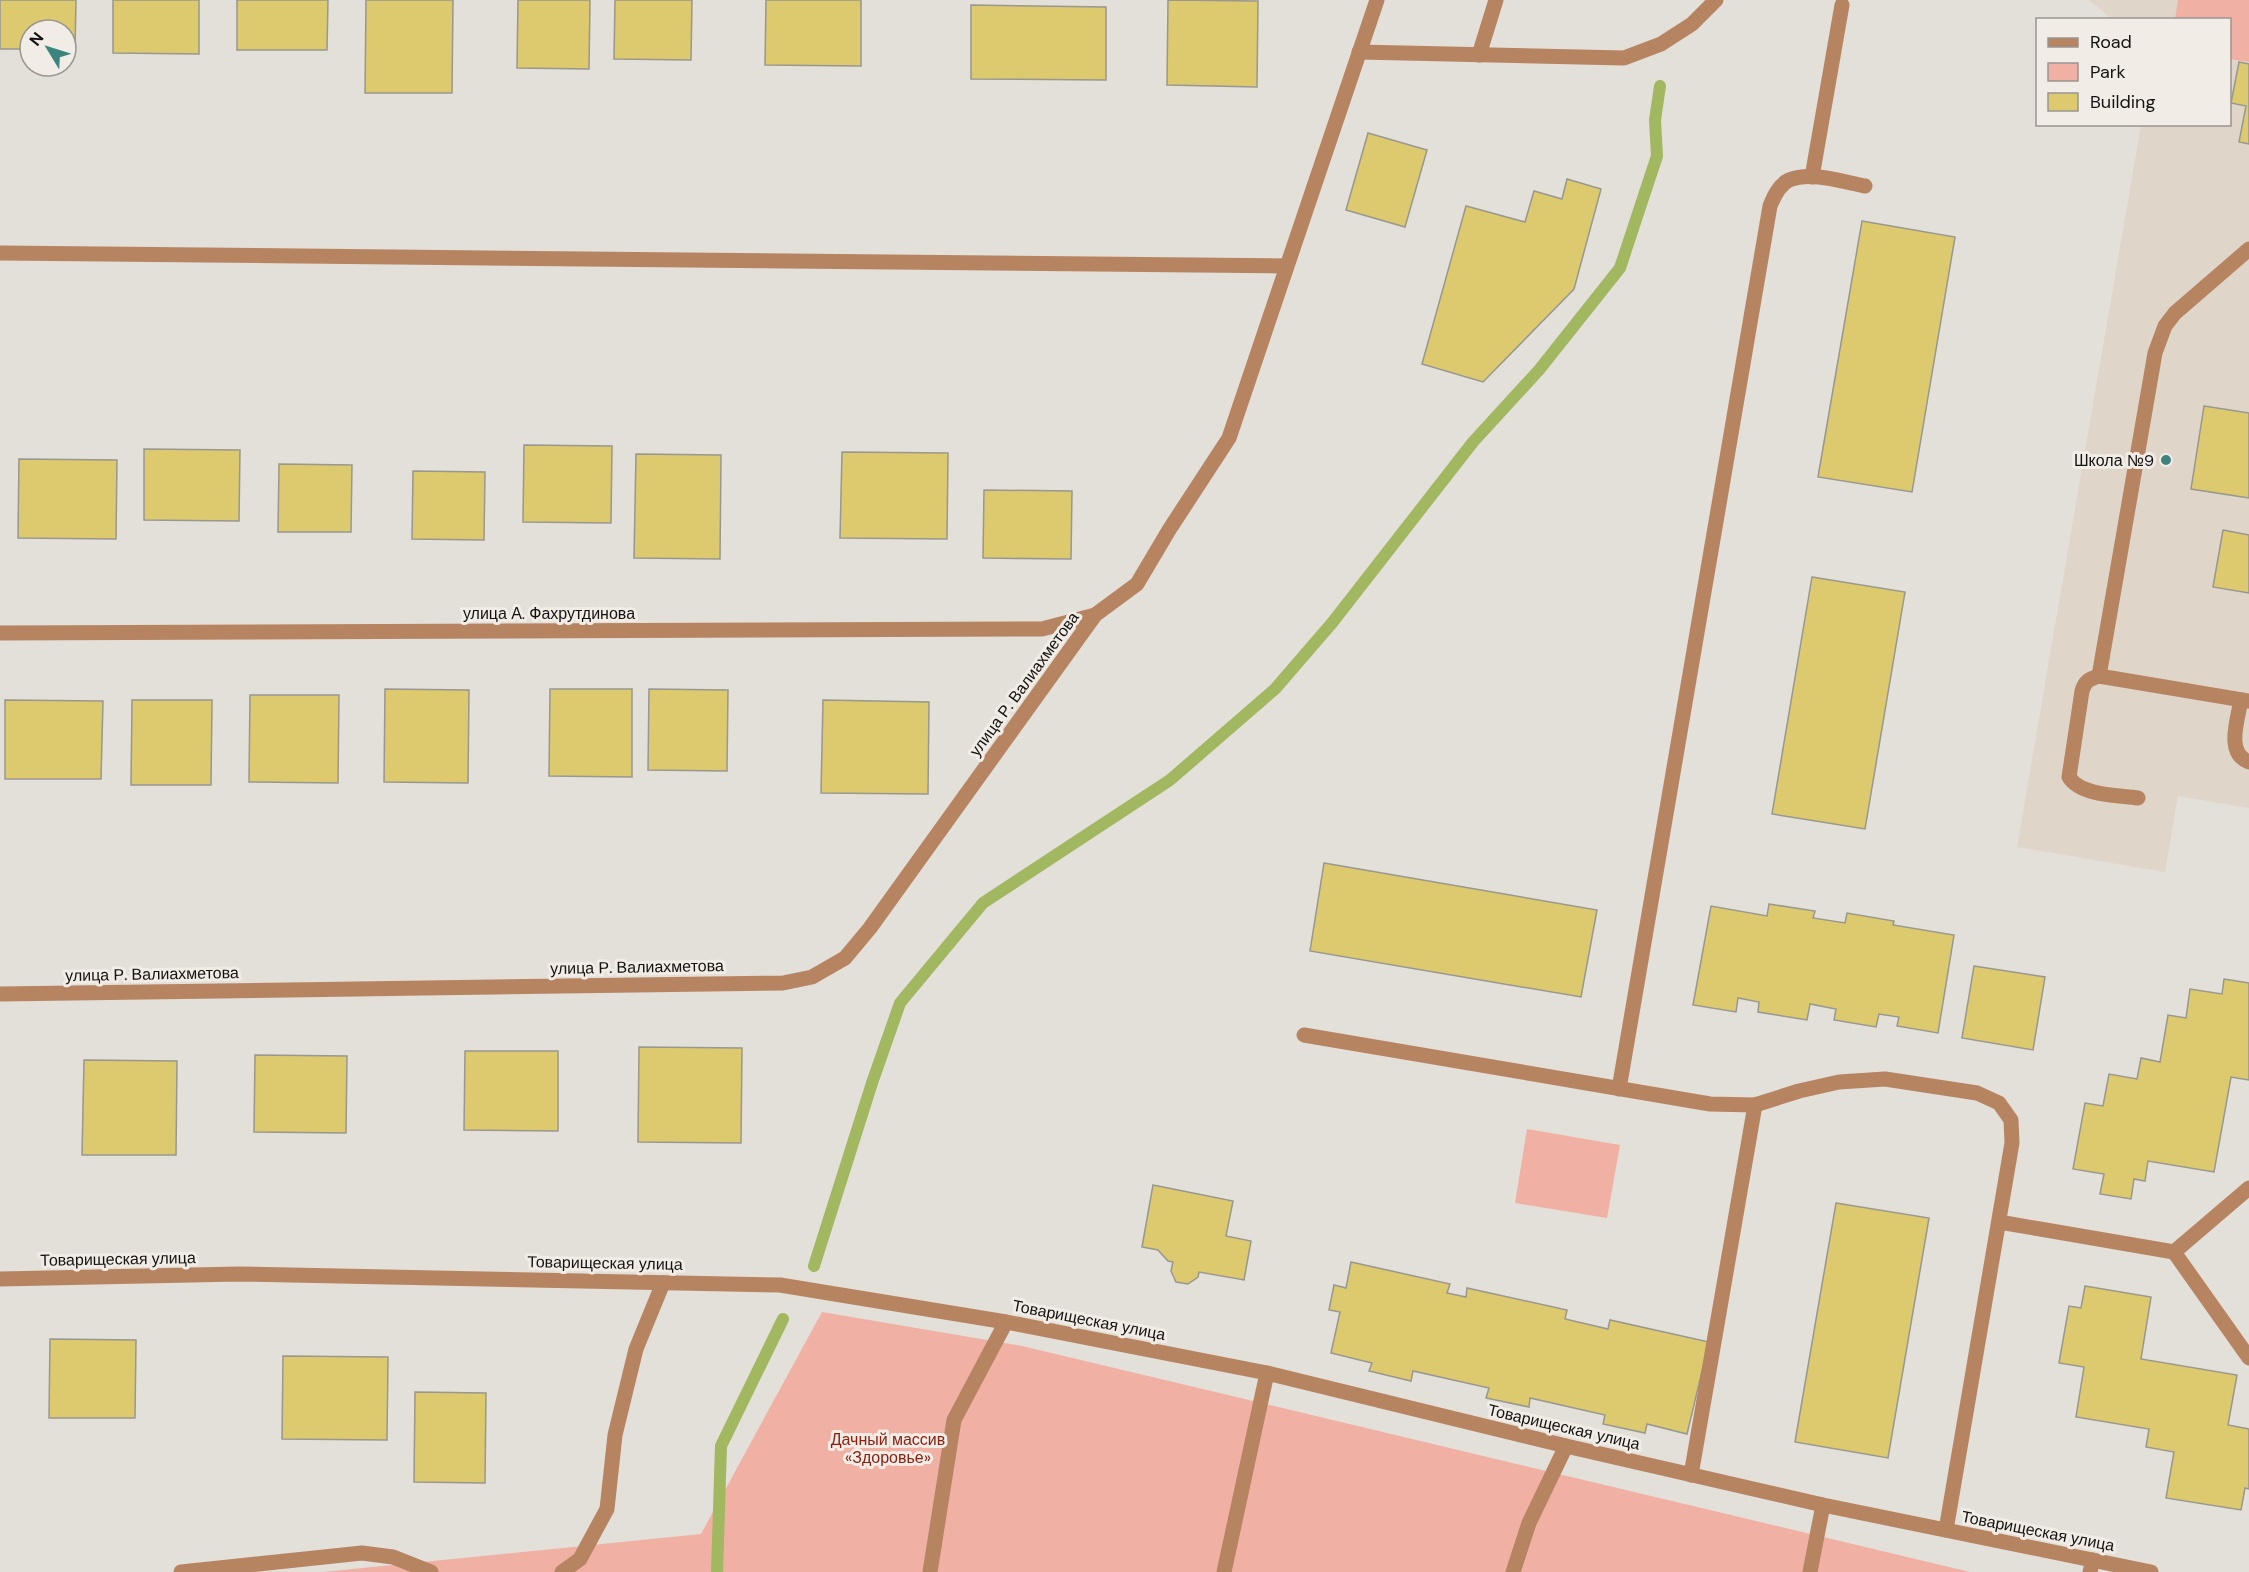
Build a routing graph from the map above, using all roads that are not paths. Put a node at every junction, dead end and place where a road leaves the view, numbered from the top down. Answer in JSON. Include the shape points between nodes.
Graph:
{"nodes":[{"id":1,"x":1377,"y":0,"type":"edge"},
{"id":2,"x":1496,"y":0,"type":"edge"},
{"id":3,"x":1716,"y":0,"type":"edge"},
{"id":4,"x":1843,"y":2,"type":"edge"},
{"id":5,"x":1359,"y":52,"type":"junction"},
{"id":6,"x":1479,"y":55,"type":"junction"},
{"id":7,"x":1812,"y":177,"type":"junction"},
{"id":8,"x":1865,"y":186,"type":"dead end"},
{"id":9,"x":2249,"y":249,"type":"edge"},
{"id":10,"x":0,"y":253,"type":"edge"},
{"id":11,"x":1286,"y":266,"type":"junction"},
{"id":12,"x":1095,"y":615,"type":"junction"},
{"id":13,"x":0,"y":633,"type":"edge"},
{"id":14,"x":2099,"y":676,"type":"junction"},
{"id":15,"x":2245,"y":701,"type":"edge"},
{"id":16,"x":2249,"y":762,"type":"edge"},
{"id":17,"x":2138,"y":798,"type":"dead end"},
{"id":18,"x":0,"y":994,"type":"edge"},
{"id":19,"x":1304,"y":1035,"type":"dead end"},
{"id":20,"x":1620,"y":1089,"type":"junction"},
{"id":21,"x":1755,"y":1105,"type":"junction"},
{"id":22,"x":2249,"y":1188,"type":"edge"},
{"id":23,"x":1999,"y":1222,"type":"junction"},
{"id":24,"x":2174,"y":1252,"type":"junction"},
{"id":25,"x":0,"y":1279,"type":"edge"},
{"id":26,"x":663,"y":1282,"type":"junction"},
{"id":27,"x":1006,"y":1322,"type":"junction"},
{"id":28,"x":2249,"y":1358,"type":"edge"},
{"id":29,"x":1267,"y":1373,"type":"junction"},
{"id":30,"x":1566,"y":1446,"type":"junction"},
{"id":31,"x":1691,"y":1475,"type":"junction"},
{"id":32,"x":1823,"y":1505,"type":"junction"},
{"id":33,"x":1946,"y":1530,"type":"junction"},
{"id":34,"x":2092,"y":1566,"type":"edge"},
{"id":35,"x":200,"y":1570,"type":"edge"},
{"id":36,"x":181,"y":1572,"type":"edge"},
{"id":37,"x":431,"y":1572,"type":"edge"},
{"id":38,"x":562,"y":1572,"type":"edge"},
{"id":39,"x":930,"y":1572,"type":"edge"},
{"id":40,"x":1224,"y":1572,"type":"edge"},
{"id":41,"x":1513,"y":1572,"type":"edge"},
{"id":42,"x":1810,"y":1572,"type":"edge"},
{"id":43,"x":2151,"y":1572,"type":"edge"}],
"edges":[{"from":1,"to":5,"type":"street"},
{"from":2,"to":6,"type":"street"},
{"from":3,"to":6,"type":"street","via":[[1692,24],[1660,44],[1624,58]]},
{"from":4,"to":7,"type":"street"},
{"from":5,"to":6,"type":"street"},
{"from":5,"to":11,"type":"street"},
{"from":7,"to":8,"type":"street"},
{"from":7,"to":20,"type":"street","via":[[1789,180],[1777,191],[1770,206]]},
{"from":9,"to":14,"type":"street","via":[[2175,313],[2159,338]]},
{"from":10,"to":11,"type":"street"},
{"from":11,"to":12,"type":"street","via":[[1229,438],[1137,584]]},
{"from":12,"to":13,"type":"street","name":"улица А. Фахрутдинова","via":[[1042,629]]},
{"from":12,"to":18,"type":"street","name":"улица Р. Валиахметова","via":[[870,928],[845,958],[812,977],[783,983]]},
{"from":14,"to":15,"type":"street"},
{"from":14,"to":17,"type":"street","via":[[2089,678],[2082,691],[2069,777],[2087,790]]},
{"from":15,"to":16,"type":"street","via":[[2235,748]]},
{"from":19,"to":20,"type":"street"},
{"from":20,"to":21,"type":"street","via":[[1710,1104]]},
{"from":21,"to":23,"type":"street","via":[[1799,1090],[1886,1078],[1977,1093],[1999,1103],[2011,1120],[2012,1143]]},
{"from":21,"to":31,"type":"street"},
{"from":22,"to":24,"type":"street"},
{"from":23,"to":24,"type":"street"},
{"from":23,"to":33,"type":"street"},
{"from":24,"to":28,"type":"street"},
{"from":25,"to":26,"type":"street","name":"Товарищеская улица","via":[[239,1274]]},
{"from":26,"to":27,"type":"street","name":"Товарищеская улица","via":[[780,1285]]},
{"from":26,"to":38,"type":"street","via":[[636,1348],[615,1435],[607,1509],[580,1559]]},
{"from":27,"to":29,"type":"street","name":"Товарищеская улица"},
{"from":27,"to":39,"type":"street","via":[[954,1420]]},
{"from":29,"to":30,"type":"street","name":"Товарищеская улица"},
{"from":29,"to":40,"type":"street"},
{"from":30,"to":31,"type":"street","name":"Товарищеская улица"},
{"from":30,"to":41,"type":"street","via":[[1528,1523]]},
{"from":31,"to":32,"type":"street","name":"Товарищеская улица"},
{"from":32,"to":33,"type":"street","name":"Товарищеская улица"},
{"from":32,"to":42,"type":"street"},
{"from":33,"to":34,"type":"street","name":"Товарищеская улица"},
{"from":34,"to":43,"type":"street","name":"Товарищеская улица"},
{"from":35,"to":36,"type":"street"},
{"from":35,"to":37,"type":"street","via":[[362,1553],[393,1557]]}]}
